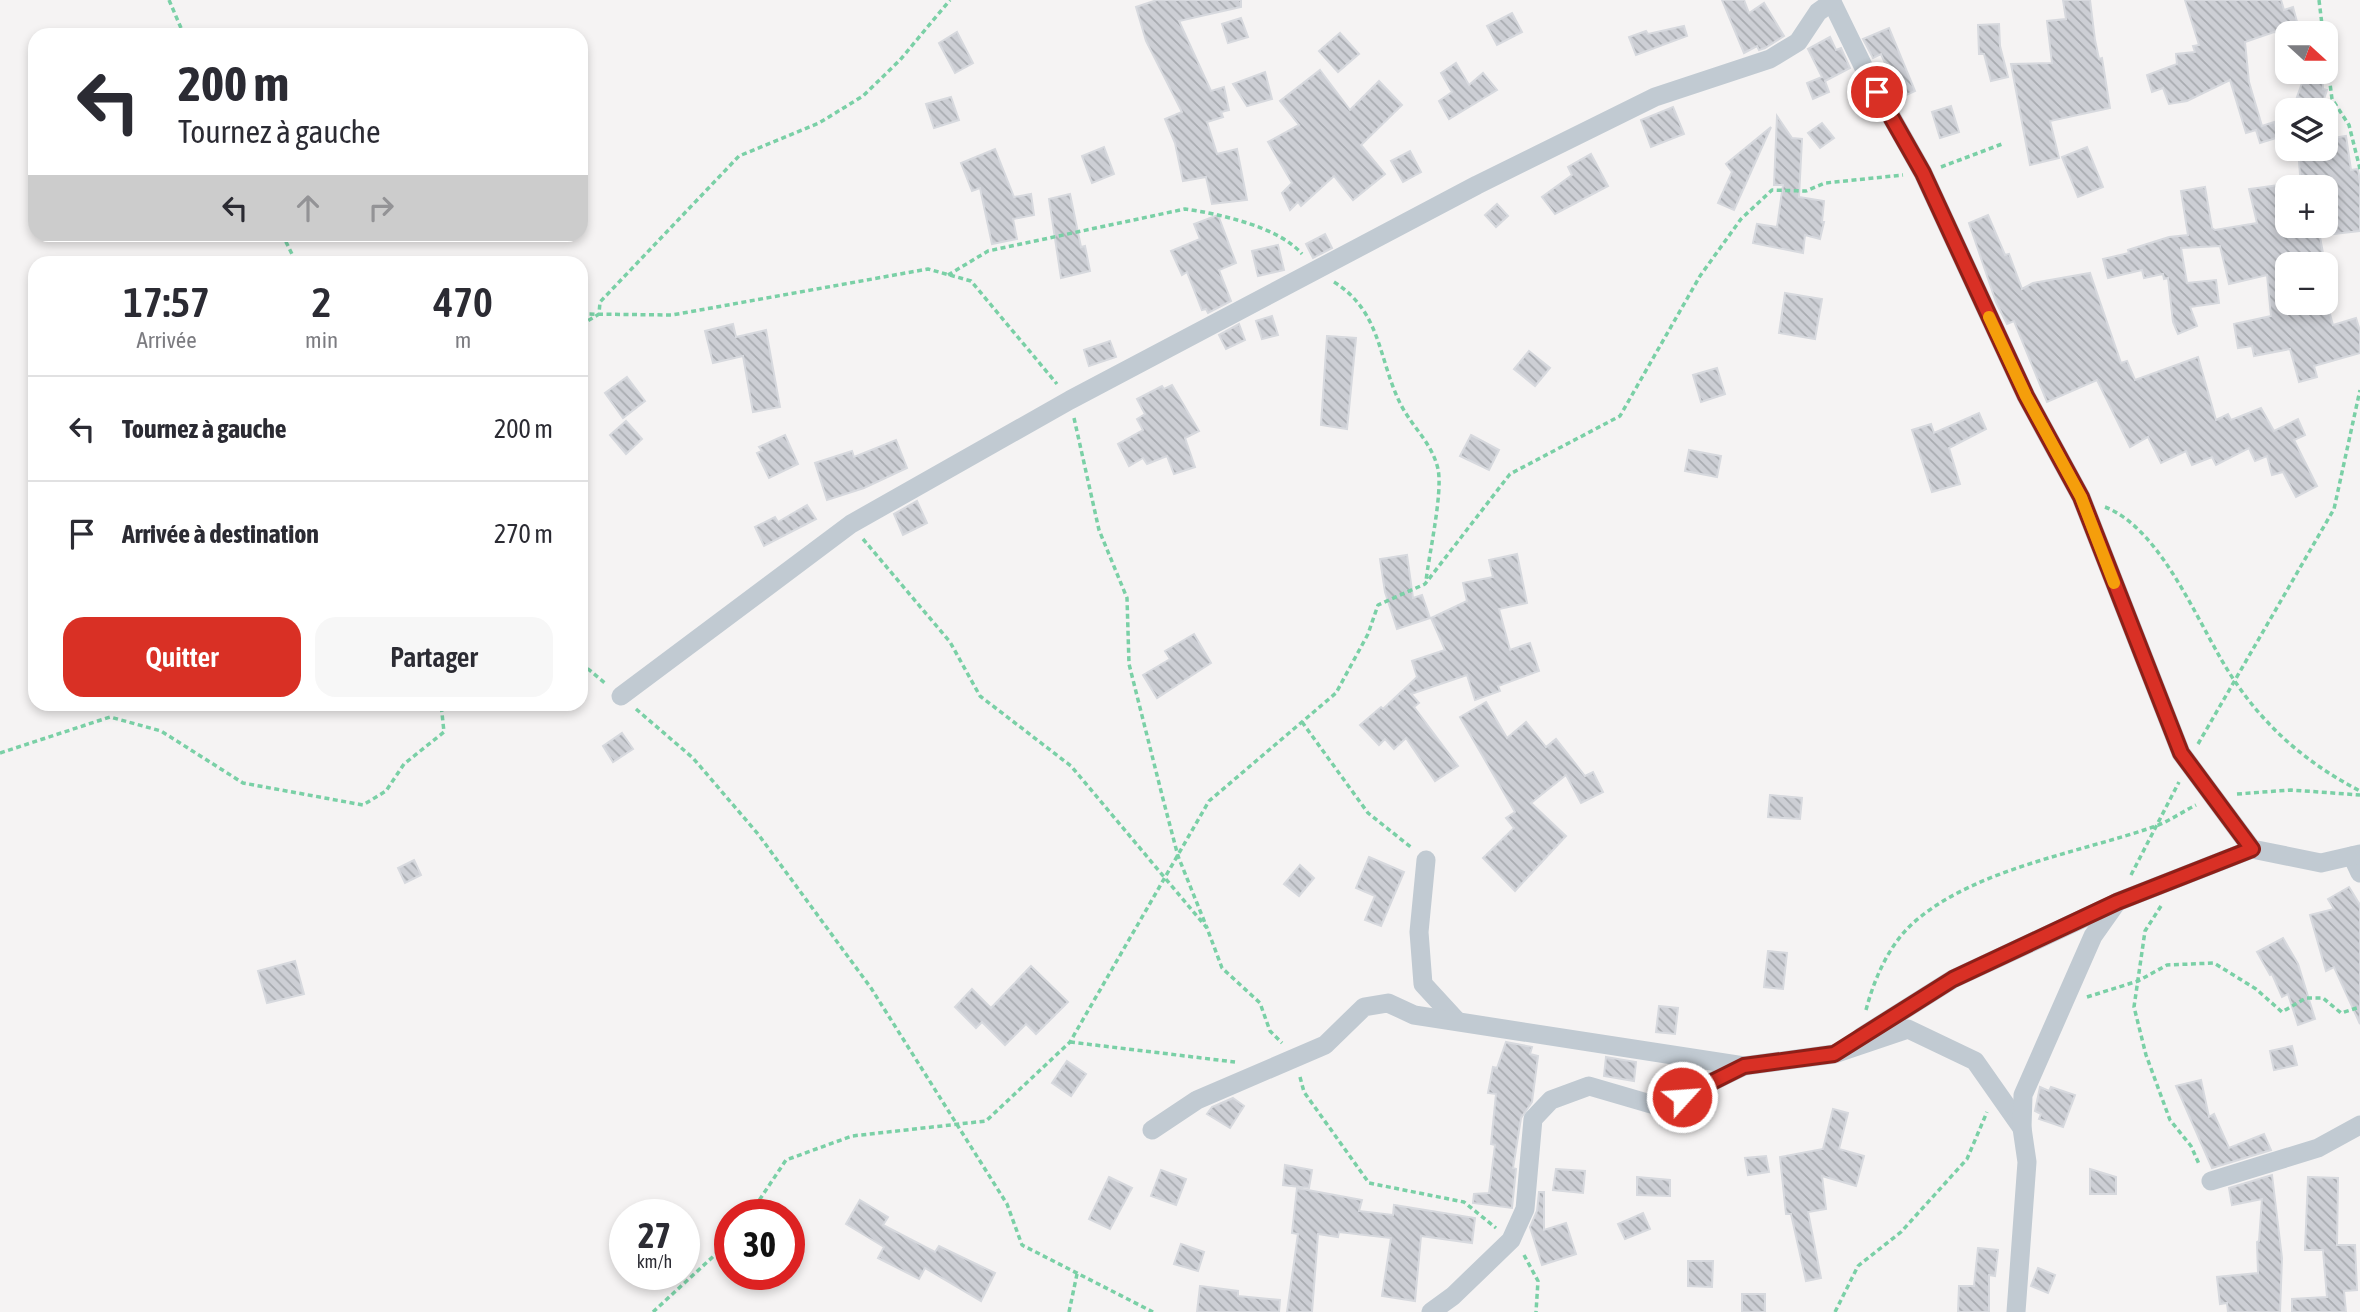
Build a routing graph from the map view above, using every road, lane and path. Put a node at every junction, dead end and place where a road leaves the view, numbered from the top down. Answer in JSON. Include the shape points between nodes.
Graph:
{"nodes":[{"id":1,"x":169,"y":0,"type":"edge"},
{"id":2,"x":950,"y":0,"type":"edge"},
{"id":3,"x":2319,"y":0,"type":"edge"},
{"id":4,"x":1831,"y":1,"type":"edge"},
{"id":5,"x":2322,"y":21,"type":"edge"},
{"id":6,"x":181,"y":28,"type":"edge"},
{"id":7,"x":2330,"y":84,"type":"edge"},
{"id":8,"x":2360,"y":169,"type":"edge"},
{"id":9,"x":1825,"y":183,"type":"dead end"},
{"id":10,"x":588,"y":314,"type":"edge"},
{"id":11,"x":599,"y":314,"type":"junction"},
{"id":12,"x":588,"y":321,"type":"edge"},
{"id":13,"x":2360,"y":390,"type":"edge"},
{"id":14,"x":1070,"y":400,"type":"junction"},
{"id":15,"x":2081,"y":497,"type":"junction"},
{"id":16,"x":851,"y":524,"type":"junction"},
{"id":17,"x":588,"y":669,"type":"edge"},
{"id":18,"x":2233,"y":679,"type":"junction"},
{"id":19,"x":621,"y":696,"type":"junction"},
{"id":20,"x":442,"y":711,"type":"edge"},
{"id":21,"x":1302,"y":722,"type":"junction"},
{"id":22,"x":0,"y":753,"type":"edge"},
{"id":23,"x":2188,"y":763,"type":"junction"},
{"id":24,"x":2360,"y":793,"type":"edge"},
{"id":25,"x":2213,"y":796,"type":"junction"},
{"id":26,"x":2156,"y":827,"type":"junction"},
{"id":27,"x":2252,"y":849,"type":"junction"},
{"id":28,"x":1178,"y":856,"type":"junction"},
{"id":29,"x":1426,"y":860,"type":"joint"},
{"id":30,"x":2357,"y":861,"type":"edge"},
{"id":31,"x":2179,"y":878,"type":"junction"},
{"id":32,"x":1164,"y":879,"type":"junction"},
{"id":33,"x":2117,"y":902,"type":"junction"},
{"id":34,"x":1207,"y":928,"type":"junction"},
{"id":35,"x":2138,"y":981,"type":"junction"},
{"id":36,"x":2360,"y":1007,"type":"edge"},
{"id":37,"x":2057,"y":1016,"type":"junction"},
{"id":38,"x":1457,"y":1021,"type":"junction"},
{"id":39,"x":1858,"y":1039,"type":"junction"},
{"id":40,"x":1070,"y":1042,"type":"junction"},
{"id":41,"x":1834,"y":1054,"type":"junction"},
{"id":42,"x":1295,"y":1057,"type":"junction"},
{"id":43,"x":1275,"y":1065,"type":"junction"},
{"id":44,"x":1744,"y":1066,"type":"junction"},
{"id":45,"x":1996,"y":1091,"type":"junction"},
{"id":46,"x":957,"y":1124,"type":"junction"},
{"id":47,"x":2360,"y":1125,"type":"edge"},
{"id":48,"x":2022,"y":1128,"type":"junction"},
{"id":49,"x":1152,"y":1130,"type":"dead end"},
{"id":50,"x":2211,"y":1181,"type":"joint"},
{"id":51,"x":760,"y":1199,"type":"edge"},
{"id":52,"x":1510,"y":1240,"type":"junction"},
{"id":53,"x":714,"y":1256,"type":"edge"},
{"id":54,"x":1077,"y":1274,"type":"junction"},
{"id":55,"x":653,"y":1312,"type":"edge"},
{"id":56,"x":1069,"y":1312,"type":"edge"},
{"id":57,"x":1153,"y":1312,"type":"edge"},
{"id":58,"x":1431,"y":1312,"type":"edge"},
{"id":59,"x":1536,"y":1312,"type":"edge"},
{"id":60,"x":1835,"y":1312,"type":"edge"},
{"id":61,"x":2016,"y":1312,"type":"edge"}],
"edges":[{"from":1,"to":6,"type":"path"},
{"from":2,"to":11,"type":"path","via":[[863,96],[819,123],[739,156],[600,302]]},
{"from":3,"to":5,"type":"path"},
{"from":4,"to":14,"type":"street","via":[[1798,42],[1770,59],[1656,97],[1477,185]]},
{"from":4,"to":15,"type":"street","via":[[1923,173],[2026,396]]},
{"from":7,"to":8,"type":"path","via":[[2332,99],[2350,125]]},
{"from":9,"to":21,"type":"path","via":[[1806,191],[1772,190],[1741,219],[1700,276],[1620,416],[1510,474],[1425,584],[1378,605],[1368,634],[1335,693]]},
{"from":10,"to":11,"type":"path"},
{"from":11,"to":12,"type":"path"},
{"from":11,"to":14,"type":"path","via":[[672,315],[928,269],[971,281]]},
{"from":13,"to":18,"type":"path","via":[[2334,509]]},
{"from":14,"to":16,"type":"street"},
{"from":14,"to":28,"type":"path","via":[[1099,530],[1126,598],[1129,664]]},
{"from":15,"to":18,"type":"path","via":[[2115,510],[2153,545]]},
{"from":15,"to":23,"type":"street"},
{"from":16,"to":19,"type":"street"},
{"from":16,"to":32,"type":"path","via":[[950,642],[980,696],[1071,765]]},
{"from":17,"to":19,"type":"path"},
{"from":18,"to":23,"type":"path"},
{"from":18,"to":24,"type":"path","via":[[2276,733],[2322,771]]},
{"from":19,"to":46,"type":"path","via":[[693,758],[758,834],[871,988]]},
{"from":20,"to":22,"type":"path","via":[[444,732],[404,764],[386,791],[363,805],[243,783],[161,731],[110,718]]},
{"from":21,"to":28,"type":"path","via":[[1209,802]]},
{"from":21,"to":29,"type":"path","via":[[1368,813]]},
{"from":23,"to":25,"type":"street"},
{"from":23,"to":26,"type":"path"},
{"from":24,"to":25,"type":"path","via":[[2291,790]]},
{"from":25,"to":26,"type":"path"},
{"from":25,"to":27,"type":"street"},
{"from":26,"to":33,"type":"path"},
{"from":26,"to":39,"type":"path","via":[[2045,859],[1970,888],[1918,918],[1888,952]]},
{"from":27,"to":30,"type":"street","via":[[2321,863]]},
{"from":27,"to":31,"type":"street"},
{"from":28,"to":32,"type":"path"},
{"from":28,"to":34,"type":"path"},
{"from":29,"to":38,"type":"street","via":[[1419,932],[1423,984]]},
{"from":31,"to":33,"type":"street"},
{"from":31,"to":35,"type":"path","via":[[2145,932]]},
{"from":32,"to":34,"type":"path"},
{"from":32,"to":40,"type":"path"},
{"from":33,"to":37,"type":"street","via":[[2092,936]]},
{"from":33,"to":39,"type":"street","via":[[1953,979]]},
{"from":34,"to":42,"type":"path","via":[[1222,968],[1260,1003],[1270,1031]]},
{"from":35,"to":36,"type":"path","via":[[2166,965],[2214,964],[2256,989],[2282,1012],[2306,998],[2323,998],[2341,1013]]},
{"from":35,"to":37,"type":"path","via":[[2083,999]]},
{"from":35,"to":50,"type":"path","via":[[2134,1007],[2146,1055],[2170,1120]]},
{"from":37,"to":48,"type":"street","via":[[2022,1095]]},
{"from":38,"to":42,"type":"street","via":[[1415,1014],[1388,1003],[1364,1007],[1325,1045]]},
{"from":38,"to":44,"type":"street"},
{"from":39,"to":41,"type":"street"},
{"from":40,"to":43,"type":"path"},
{"from":40,"to":46,"type":"path","via":[[986,1121]]},
{"from":41,"to":44,"type":"street"},
{"from":41,"to":45,"type":"street","via":[[1908,1029],[1975,1061]]},
{"from":42,"to":43,"type":"street"},
{"from":42,"to":52,"type":"path","via":[[1304,1092],[1369,1183],[1464,1202]]},
{"from":43,"to":49,"type":"street","via":[[1197,1100]]},
{"from":44,"to":52,"type":"street","via":[[1661,1107],[1589,1086],[1551,1100],[1533,1119],[1524,1209]]},
{"from":45,"to":48,"type":"street"},
{"from":45,"to":60,"type":"path","via":[[1967,1159],[1901,1232],[1858,1266]]},
{"from":46,"to":51,"type":"path","via":[[852,1136],[786,1160]]},
{"from":46,"to":54,"type":"path","via":[[1007,1204],[1022,1245]]},
{"from":47,"to":50,"type":"street","via":[[2318,1148]]},
{"from":48,"to":61,"type":"street","via":[[2027,1163]]},
{"from":52,"to":58,"type":"street"},
{"from":52,"to":59,"type":"path","via":[[1524,1254],[1538,1281]]},
{"from":53,"to":55,"type":"path"},
{"from":54,"to":56,"type":"path"},
{"from":54,"to":57,"type":"path"}]}
